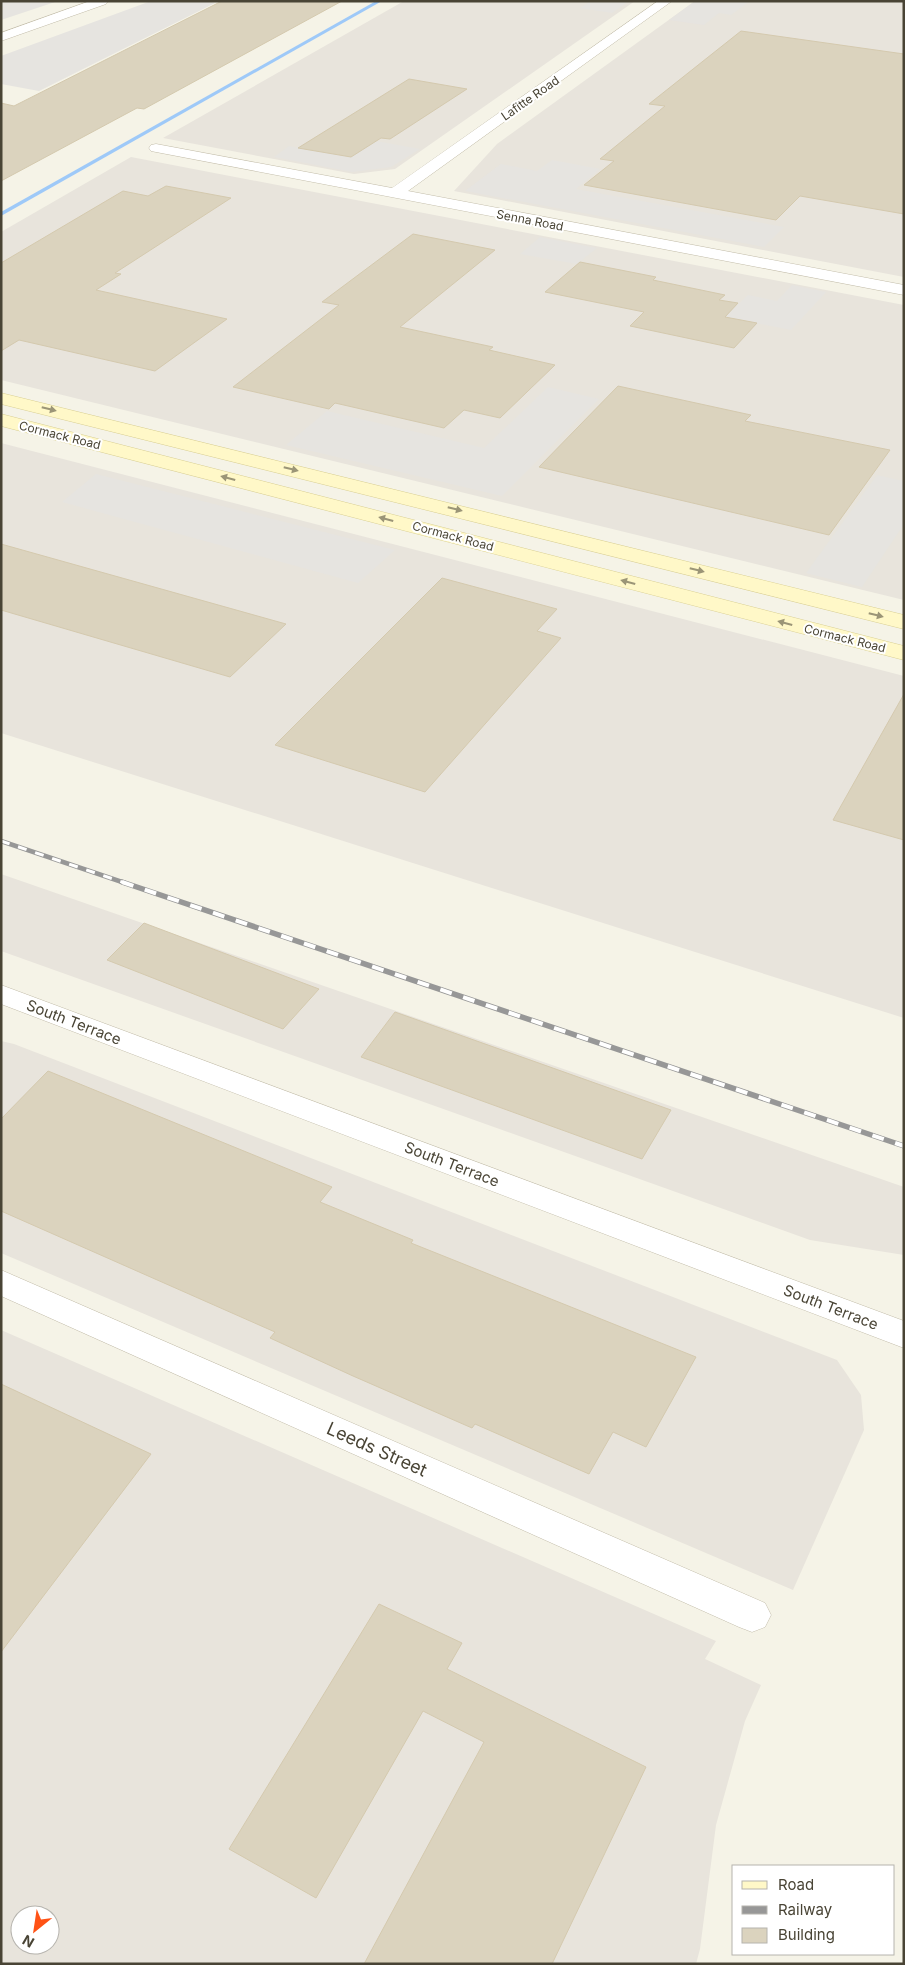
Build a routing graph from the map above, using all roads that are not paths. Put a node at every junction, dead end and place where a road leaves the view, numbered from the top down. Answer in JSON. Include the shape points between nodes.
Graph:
{"nodes":[{"id":1,"x":102,"y":1,"type":"edge"},
{"id":2,"x":666,"y":1,"type":"edge"},
{"id":3,"x":1,"y":37,"type":"edge"},
{"id":4,"x":156,"y":148,"type":"dead end"},
{"id":5,"x":394,"y":194,"type":"junction"},
{"id":6,"x":904,"y":290,"type":"edge"},
{"id":7,"x":1,"y":398,"type":"edge"},
{"id":8,"x":1,"y":420,"type":"edge"},
{"id":9,"x":848,"y":608,"type":"junction"},
{"id":10,"x":904,"y":622,"type":"edge"},
{"id":11,"x":832,"y":635,"type":"junction"},
{"id":12,"x":904,"y":653,"type":"edge"},
{"id":13,"x":1,"y":994,"type":"edge"},
{"id":14,"x":1,"y":1282,"type":"edge"},
{"id":15,"x":904,"y":1335,"type":"edge"},
{"id":16,"x":752,"y":1615,"type":"dead end"}],
"edges":[{"from":1,"to":3,"type":"street"},
{"from":2,"to":5,"type":"street","name":"Lafitte Road"},
{"from":4,"to":5,"type":"street","name":"Senna Road"},
{"from":5,"to":6,"type":"street","name":"Senna Road"},
{"from":7,"to":9,"type":"street","name":"Cormack Road","one_way":true},
{"from":11,"to":8,"type":"street","name":"Cormack Road","one_way":true},
{"from":9,"to":10,"type":"street","name":"Cormack Road","one_way":true},
{"from":9,"to":11,"type":"street"},
{"from":11,"to":12,"type":"street","name":"Cormack Road"},
{"from":13,"to":15,"type":"street","name":"South Terrace"},
{"from":14,"to":16,"type":"street","name":"Leeds Street"}]}
